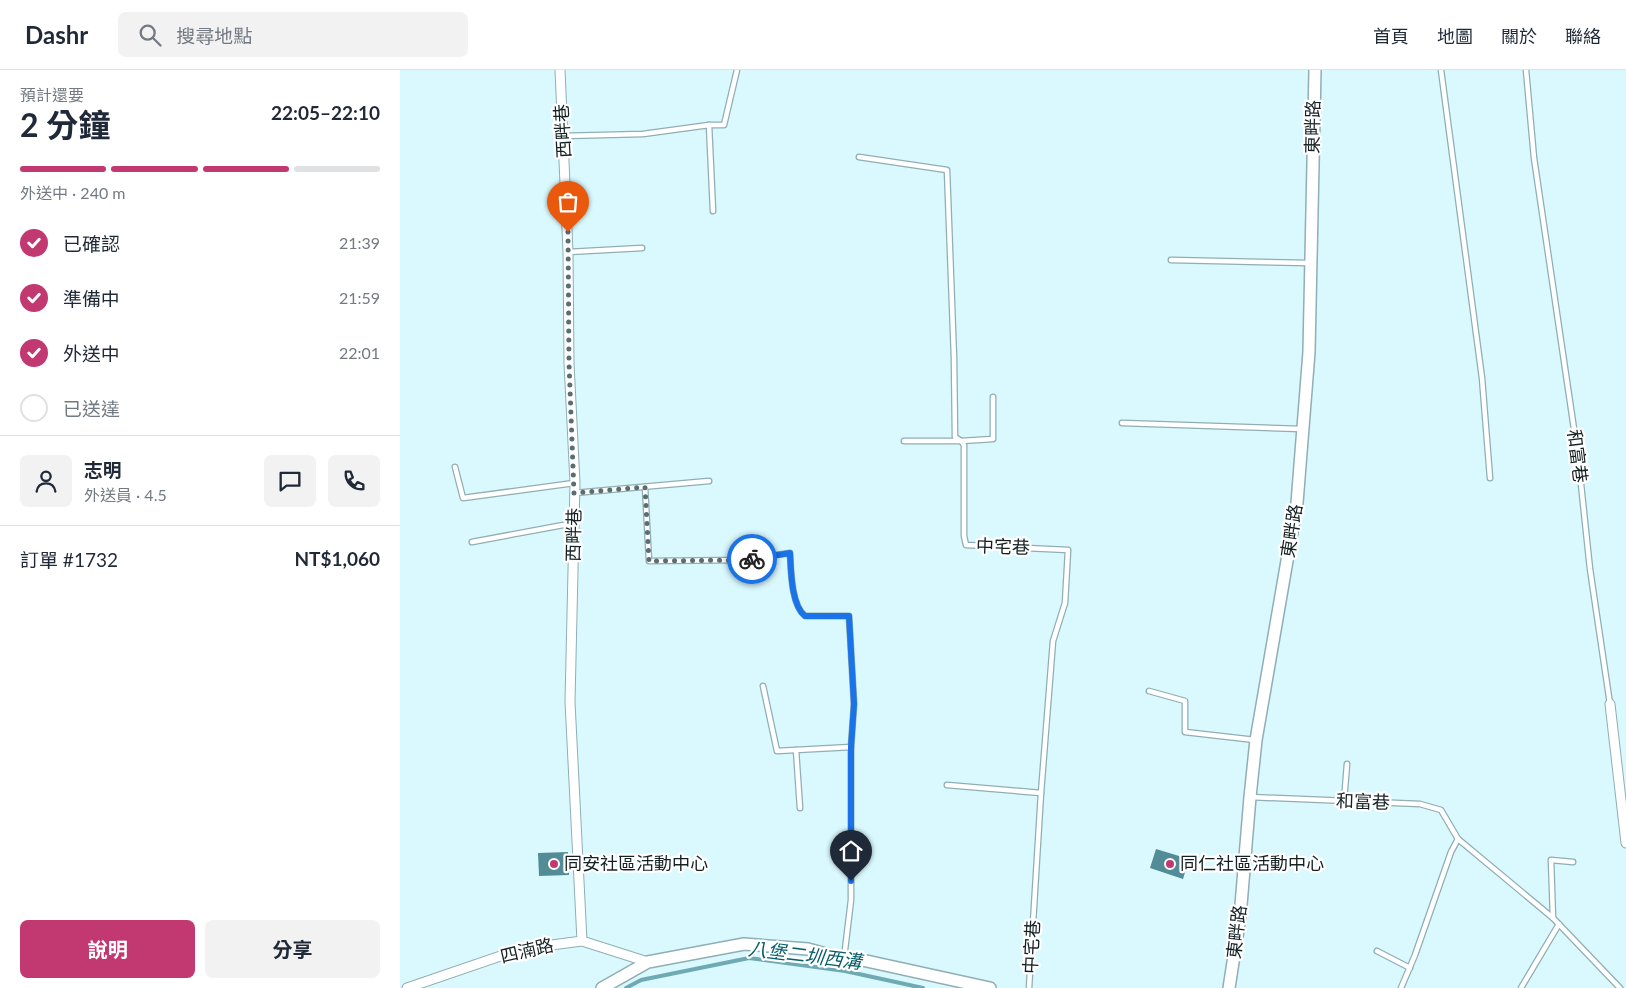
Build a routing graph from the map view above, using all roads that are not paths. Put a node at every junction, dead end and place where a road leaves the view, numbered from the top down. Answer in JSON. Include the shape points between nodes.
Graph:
{"nodes":[{"id":1,"x":560,"y":70,"type":"edge"},
{"id":2,"x":737,"y":70,"type":"edge"},
{"id":3,"x":1314,"y":70,"type":"edge"},
{"id":4,"x":1441,"y":70,"type":"edge"},
{"id":5,"x":1526,"y":70,"type":"edge"},
{"id":6,"x":709,"y":125,"type":"junction"},
{"id":7,"x":563,"y":136,"type":"junction"},
{"id":8,"x":859,"y":156,"type":"dead end"},
{"id":9,"x":713,"y":211,"type":"dead end"},
{"id":10,"x":642,"y":248,"type":"dead end"},
{"id":11,"x":568,"y":252,"type":"junction"},
{"id":12,"x":1171,"y":260,"type":"dead end"},
{"id":13,"x":1310,"y":263,"type":"junction"},
{"id":14,"x":993,"y":397,"type":"dead end"},
{"id":15,"x":1122,"y":423,"type":"dead end"},
{"id":16,"x":1302,"y":429,"type":"junction"},
{"id":17,"x":904,"y":441,"type":"dead end"},
{"id":18,"x":961,"y":441,"type":"junction"},
{"id":19,"x":456,"y":467,"type":"dead end"},
{"id":20,"x":1490,"y":478,"type":"dead end"},
{"id":21,"x":709,"y":481,"type":"dead end"},
{"id":22,"x":574,"y":483,"type":"junction"},
{"id":23,"x":645,"y":487,"type":"junction"},
{"id":24,"x":574,"y":493,"type":"junction"},
{"id":25,"x":574,"y":523,"type":"junction"},
{"id":26,"x":472,"y":542,"type":"dead end"},
{"id":27,"x":763,"y":686,"type":"dead end"},
{"id":28,"x":1149,"y":691,"type":"dead end"},
{"id":29,"x":1610,"y":704,"type":"joint"},
{"id":30,"x":1256,"y":740,"type":"junction"},
{"id":31,"x":851,"y":747,"type":"junction"},
{"id":32,"x":796,"y":750,"type":"junction"},
{"id":33,"x":1347,"y":764,"type":"dead end"},
{"id":34,"x":947,"y":785,"type":"dead end"},
{"id":35,"x":1041,"y":793,"type":"junction"},
{"id":36,"x":1250,"y":797,"type":"junction"},
{"id":37,"x":1344,"y":801,"type":"junction"},
{"id":38,"x":800,"y":808,"type":"dead end"},
{"id":39,"x":1458,"y":839,"type":"junction"},
{"id":40,"x":1626,"y":843,"type":"edge"},
{"id":41,"x":1572,"y":862,"type":"dead end"},
{"id":42,"x":1553,"y":918,"type":"junction"},
{"id":43,"x":1559,"y":924,"type":"junction"},
{"id":44,"x":582,"y":941,"type":"junction"},
{"id":45,"x":1377,"y":951,"type":"dead end"},
{"id":46,"x":844,"y":959,"type":"junction"},
{"id":47,"x":648,"y":962,"type":"junction"},
{"id":48,"x":1410,"y":968,"type":"junction"},
{"id":49,"x":1402,"y":987,"type":"edge"},
{"id":50,"x":407,"y":988,"type":"edge"},
{"id":51,"x":602,"y":988,"type":"edge"},
{"id":52,"x":990,"y":988,"type":"edge"},
{"id":53,"x":1029,"y":988,"type":"edge"},
{"id":54,"x":1229,"y":988,"type":"edge"},
{"id":55,"x":1409,"y":988,"type":"edge"},
{"id":56,"x":1521,"y":988,"type":"edge"},
{"id":57,"x":1620,"y":988,"type":"edge"}],
"edges":[{"from":1,"to":7,"type":"street","name":"西畔巷"},
{"from":2,"to":6,"type":"lane","via":[[724,125]]},
{"from":3,"to":13,"type":"street","name":"東畔路"},
{"from":4,"to":20,"type":"lane","via":[[1482,378]]},
{"from":5,"to":29,"type":"lane","name":"和富巷","via":[[1534,158]]},
{"from":6,"to":7,"type":"lane","via":[[643,134]]},
{"from":6,"to":9,"type":"lane"},
{"from":7,"to":11,"type":"street","name":"西畔巷"},
{"from":8,"to":18,"type":"lane","name":"中宅巷","via":[[947,170],[955,437]]},
{"from":10,"to":11,"type":"lane"},
{"from":11,"to":22,"type":"street","name":"西畔巷"},
{"from":12,"to":13,"type":"lane"},
{"from":13,"to":16,"type":"street","name":"東畔路","via":[[1309,352]]},
{"from":14,"to":18,"type":"lane","via":[[993,439]]},
{"from":15,"to":16,"type":"lane"},
{"from":16,"to":30,"type":"street","name":"東畔路","via":[[1297,503]]},
{"from":17,"to":18,"type":"lane"},
{"from":18,"to":35,"type":"lane","name":"中宅巷","via":[[964,445],[966,546],[1068,550],[1065,603],[1052,641]]},
{"from":19,"to":22,"type":"lane","via":[[463,498]]},
{"from":21,"to":23,"type":"lane"},
{"from":22,"to":24,"type":"street","name":"西畔巷"},
{"from":23,"to":24,"type":"lane"},
{"from":23,"to":31,"type":"lane","via":[[649,561],[742,560],[790,553],[793,590],[800,613],[805,616],[849,616],[854,704]]},
{"from":24,"to":25,"type":"street","name":"西畔巷"},
{"from":25,"to":26,"type":"lane"},
{"from":25,"to":44,"type":"street","name":"西畔巷","via":[[570,702]]},
{"from":27,"to":32,"type":"lane","via":[[777,752]]},
{"from":28,"to":30,"type":"lane","via":[[1184,700],[1185,732]]},
{"from":29,"to":40,"type":"street","name":"和富巷"},
{"from":30,"to":36,"type":"street","name":"東畔路"},
{"from":31,"to":32,"type":"lane"},
{"from":31,"to":46,"type":"lane","via":[[851,900]]},
{"from":32,"to":38,"type":"lane"},
{"from":33,"to":37,"type":"lane"},
{"from":34,"to":35,"type":"lane"},
{"from":35,"to":53,"type":"lane","name":"中宅巷"},
{"from":36,"to":37,"type":"lane","name":"和富巷"},
{"from":36,"to":54,"type":"street","name":"東畔路","via":[[1240,917]]},
{"from":37,"to":39,"type":"lane","name":"和富巷","via":[[1420,804],[1441,810]]},
{"from":39,"to":42,"type":"lane","name":"和富巷"},
{"from":39,"to":48,"type":"lane"},
{"from":41,"to":42,"type":"lane","via":[[1551,860]]},
{"from":42,"to":43,"type":"lane","name":"和富巷"},
{"from":43,"to":56,"type":"lane"},
{"from":43,"to":57,"type":"lane","name":"和富巷"},
{"from":44,"to":47,"type":"street","name":"四湳路"},
{"from":44,"to":50,"type":"street","name":"四湳路","via":[[521,949]]},
{"from":45,"to":48,"type":"lane"},
{"from":46,"to":47,"type":"street","via":[[808,949],[744,944]]},
{"from":46,"to":52,"type":"street","via":[[862,960]]},
{"from":47,"to":51,"type":"street"},
{"from":48,"to":49,"type":"lane"},
{"from":49,"to":55,"type":"lane"}]}
